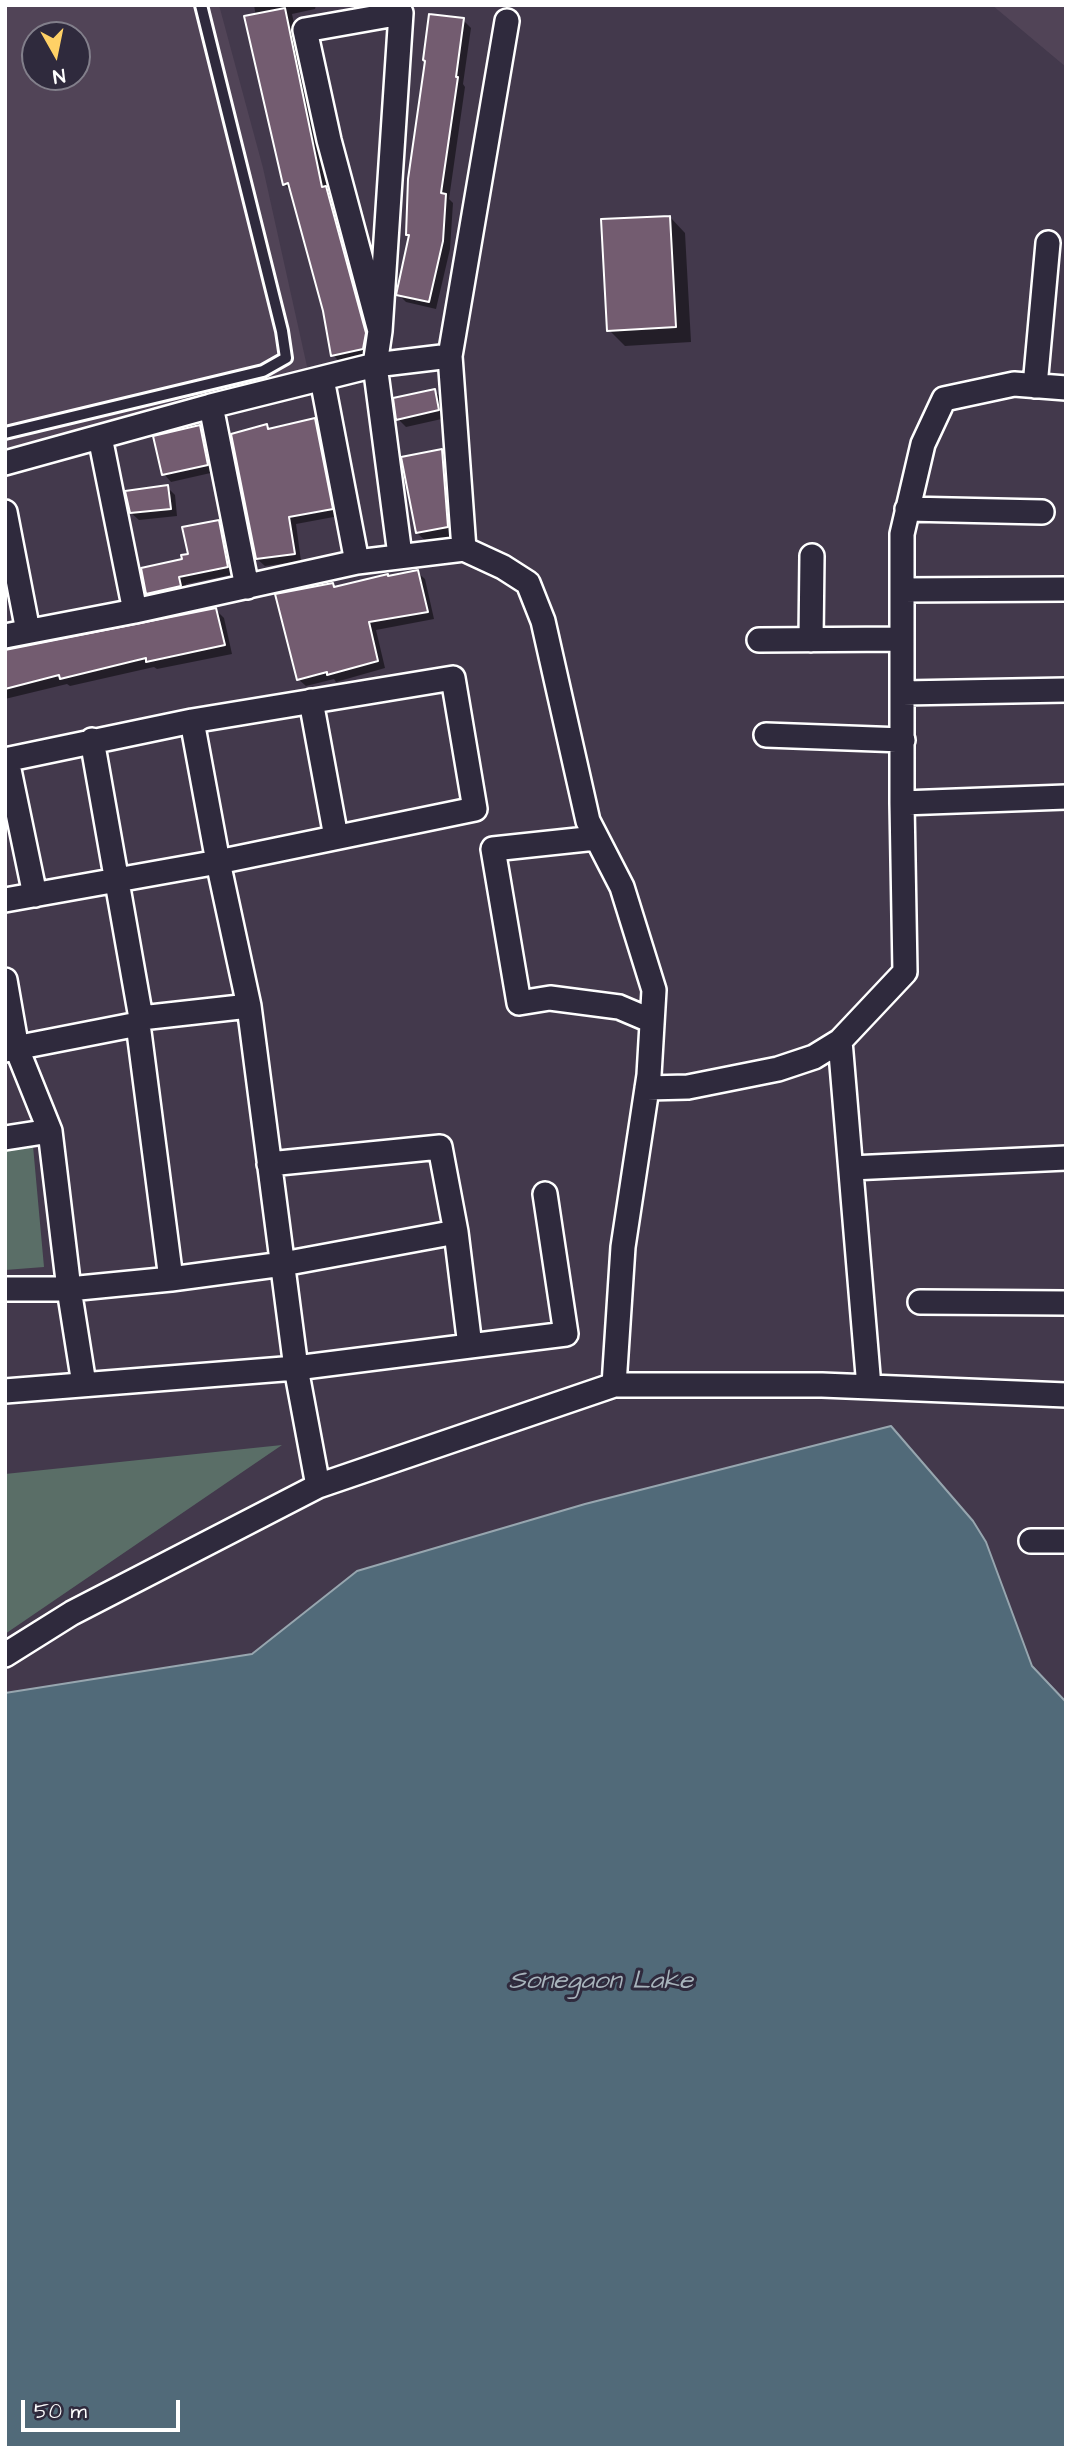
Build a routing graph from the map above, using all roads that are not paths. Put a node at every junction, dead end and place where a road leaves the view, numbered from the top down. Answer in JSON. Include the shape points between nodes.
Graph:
{"nodes":[{"id":1,"x":201,"y":5,"type":"edge"},
{"id":2,"x":507,"y":21,"type":"dead end"},
{"id":3,"x":1048,"y":243,"type":"dead end"},
{"id":4,"x":380,"y":331,"type":"junction"},
{"id":5,"x":450,"y":356,"type":"junction"},
{"id":6,"x":375,"y":365,"type":"junction"},
{"id":7,"x":322,"y":379,"type":"junction"},
{"id":8,"x":1035,"y":386,"type":"junction"},
{"id":9,"x":1066,"y":388,"type":"edge"},
{"id":10,"x":211,"y":406,"type":"junction"},
{"id":11,"x":5,"y":433,"type":"edge"},
{"id":12,"x":100,"y":437,"type":"junction"},
{"id":13,"x":5,"y":463,"type":"edge"},
{"id":14,"x":908,"y":509,"type":"junction"},
{"id":15,"x":5,"y":512,"type":"edge"},
{"id":16,"x":1042,"y":512,"type":"dead end"},
{"id":17,"x":464,"y":549,"type":"junction"},
{"id":18,"x":400,"y":555,"type":"junction"},
{"id":19,"x":812,"y":556,"type":"dead end"},
{"id":20,"x":357,"y":562,"type":"junction"},
{"id":21,"x":247,"y":587,"type":"junction"},
{"id":22,"x":1066,"y":589,"type":"edge"},
{"id":23,"x":902,"y":590,"type":"junction"},
{"id":24,"x":135,"y":611,"type":"junction"},
{"id":25,"x":29,"y":631,"type":"junction"},
{"id":26,"x":5,"y":636,"type":"edge"},
{"id":27,"x":902,"y":639,"type":"junction"},
{"id":28,"x":759,"y":640,"type":"dead end"},
{"id":29,"x":810,"y":640,"type":"junction"},
{"id":30,"x":1066,"y":691,"type":"edge"},
{"id":31,"x":903,"y":693,"type":"junction"},
{"id":32,"x":311,"y":701,"type":"junction"},
{"id":33,"x":192,"y":721,"type":"junction"},
{"id":34,"x":765,"y":735,"type":"dead end"},
{"id":35,"x":92,"y":740,"type":"junction"},
{"id":36,"x":903,"y":740,"type":"junction"},
{"id":37,"x":6,"y":760,"type":"edge"},
{"id":38,"x":1066,"y":797,"type":"edge"},
{"id":39,"x":902,"y":803,"type":"junction"},
{"id":40,"x":336,"y":837,"type":"junction"},
{"id":41,"x":596,"y":838,"type":"junction"},
{"id":42,"x":218,"y":862,"type":"junction"},
{"id":43,"x":117,"y":879,"type":"junction"},
{"id":44,"x":35,"y":895,"type":"junction"},
{"id":45,"x":5,"y":900,"type":"edge"},
{"id":46,"x":5,"y":980,"type":"edge"},
{"id":47,"x":249,"y":1006,"type":"junction"},
{"id":48,"x":140,"y":1021,"type":"junction"},
{"id":49,"x":652,"y":1021,"type":"junction"},
{"id":50,"x":840,"y":1041,"type":"junction"},
{"id":51,"x":11,"y":1049,"type":"edge"},
{"id":52,"x":647,"y":1088,"type":"junction"},
{"id":53,"x":50,"y":1131,"type":"junction"},
{"id":54,"x":5,"y":1138,"type":"edge"},
{"id":55,"x":1066,"y":1158,"type":"edge"},
{"id":56,"x":269,"y":1164,"type":"junction"},
{"id":57,"x":851,"y":1168,"type":"junction"},
{"id":58,"x":545,"y":1194,"type":"dead end"},
{"id":59,"x":456,"y":1232,"type":"junction"},
{"id":60,"x":283,"y":1264,"type":"junction"},
{"id":61,"x":171,"y":1279,"type":"junction"},
{"id":62,"x":5,"y":1289,"type":"edge"},
{"id":63,"x":69,"y":1289,"type":"junction"},
{"id":64,"x":920,"y":1302,"type":"dead end"},
{"id":65,"x":1066,"y":1303,"type":"edge"},
{"id":66,"x":470,"y":1346,"type":"junction"},
{"id":67,"x":296,"y":1368,"type":"junction"},
{"id":68,"x":84,"y":1384,"type":"junction"},
{"id":69,"x":614,"y":1385,"type":"junction"},
{"id":70,"x":869,"y":1387,"type":"junction"},
{"id":71,"x":5,"y":1391,"type":"edge"},
{"id":72,"x":1066,"y":1395,"type":"edge"},
{"id":73,"x":318,"y":1486,"type":"junction"},
{"id":74,"x":1031,"y":1541,"type":"dead end"},
{"id":75,"x":1066,"y":1541,"type":"edge"},
{"id":76,"x":5,"y":1655,"type":"edge"}],
"edges":[{"from":1,"to":11,"type":"lane","via":[[286,358],[263,371]]},
{"from":2,"to":5,"type":"street"},
{"from":3,"to":8,"type":"street"},
{"from":4,"to":4,"type":"street","via":[[387,220],[401,13],[305,30]]},
{"from":4,"to":6,"type":"street"},
{"from":5,"to":6,"type":"street"},
{"from":5,"to":17,"type":"street"},
{"from":6,"to":7,"type":"street"},
{"from":6,"to":18,"type":"street"},
{"from":7,"to":10,"type":"street"},
{"from":7,"to":20,"type":"street"},
{"from":8,"to":9,"type":"street"},
{"from":8,"to":14,"type":"street","via":[[1014,384],[944,399],[923,444]]},
{"from":10,"to":12,"type":"street"},
{"from":10,"to":21,"type":"street"},
{"from":12,"to":13,"type":"street"},
{"from":12,"to":24,"type":"street"},
{"from":14,"to":16,"type":"street"},
{"from":14,"to":23,"type":"street","via":[[902,534]]},
{"from":15,"to":25,"type":"street"},
{"from":17,"to":18,"type":"street"},
{"from":17,"to":41,"type":"street","via":[[528,583],[543,621],[584,808]]},
{"from":18,"to":20,"type":"street"},
{"from":19,"to":29,"type":"street"},
{"from":20,"to":21,"type":"street"},
{"from":21,"to":24,"type":"street"},
{"from":22,"to":23,"type":"street"},
{"from":23,"to":27,"type":"street"},
{"from":24,"to":25,"type":"street"},
{"from":25,"to":26,"type":"street"},
{"from":27,"to":29,"type":"street"},
{"from":27,"to":31,"type":"street"},
{"from":28,"to":29,"type":"street"},
{"from":30,"to":31,"type":"street"},
{"from":31,"to":36,"type":"street"},
{"from":32,"to":33,"type":"street"},
{"from":32,"to":40,"type":"street"},
{"from":32,"to":40,"type":"street","via":[[453,678],[475,809]]},
{"from":33,"to":35,"type":"street"},
{"from":33,"to":42,"type":"street"},
{"from":34,"to":36,"type":"street"},
{"from":35,"to":37,"type":"street"},
{"from":35,"to":43,"type":"street"},
{"from":36,"to":39,"type":"street"},
{"from":37,"to":44,"type":"street"},
{"from":38,"to":39,"type":"street"},
{"from":39,"to":50,"type":"street","via":[[905,972]]},
{"from":40,"to":42,"type":"street"},
{"from":41,"to":49,"type":"street","via":[[622,887],[654,990]]},
{"from":41,"to":49,"type":"street","via":[[493,849],[519,1003],[550,998],[619,1007]]},
{"from":42,"to":43,"type":"street"},
{"from":42,"to":47,"type":"street"},
{"from":43,"to":44,"type":"street"},
{"from":43,"to":48,"type":"street"},
{"from":44,"to":45,"type":"street"},
{"from":46,"to":51,"type":"street"},
{"from":47,"to":48,"type":"street"},
{"from":47,"to":56,"type":"street"},
{"from":48,"to":51,"type":"street"},
{"from":48,"to":61,"type":"street"},
{"from":49,"to":52,"type":"street"},
{"from":50,"to":52,"type":"street","via":[[814,1057],[778,1069],[688,1087]]},
{"from":50,"to":57,"type":"street"},
{"from":51,"to":53,"type":"street"},
{"from":52,"to":69,"type":"street","via":[[623,1247]]},
{"from":53,"to":54,"type":"street"},
{"from":53,"to":63,"type":"street"},
{"from":55,"to":57,"type":"street"},
{"from":56,"to":59,"type":"street","via":[[440,1147]]},
{"from":56,"to":60,"type":"street"},
{"from":57,"to":70,"type":"street"},
{"from":58,"to":66,"type":"street","via":[[566,1334]]},
{"from":59,"to":60,"type":"street"},
{"from":59,"to":66,"type":"street"},
{"from":60,"to":61,"type":"street"},
{"from":60,"to":67,"type":"street"},
{"from":61,"to":63,"type":"street"},
{"from":62,"to":63,"type":"street"},
{"from":63,"to":68,"type":"street"},
{"from":64,"to":65,"type":"street"},
{"from":66,"to":67,"type":"street"},
{"from":67,"to":68,"type":"street"},
{"from":67,"to":73,"type":"street"},
{"from":68,"to":71,"type":"street"},
{"from":69,"to":70,"type":"street"},
{"from":69,"to":73,"type":"street"},
{"from":70,"to":72,"type":"street"},
{"from":73,"to":76,"type":"street","via":[[72,1613]]},
{"from":74,"to":75,"type":"street"}]}
